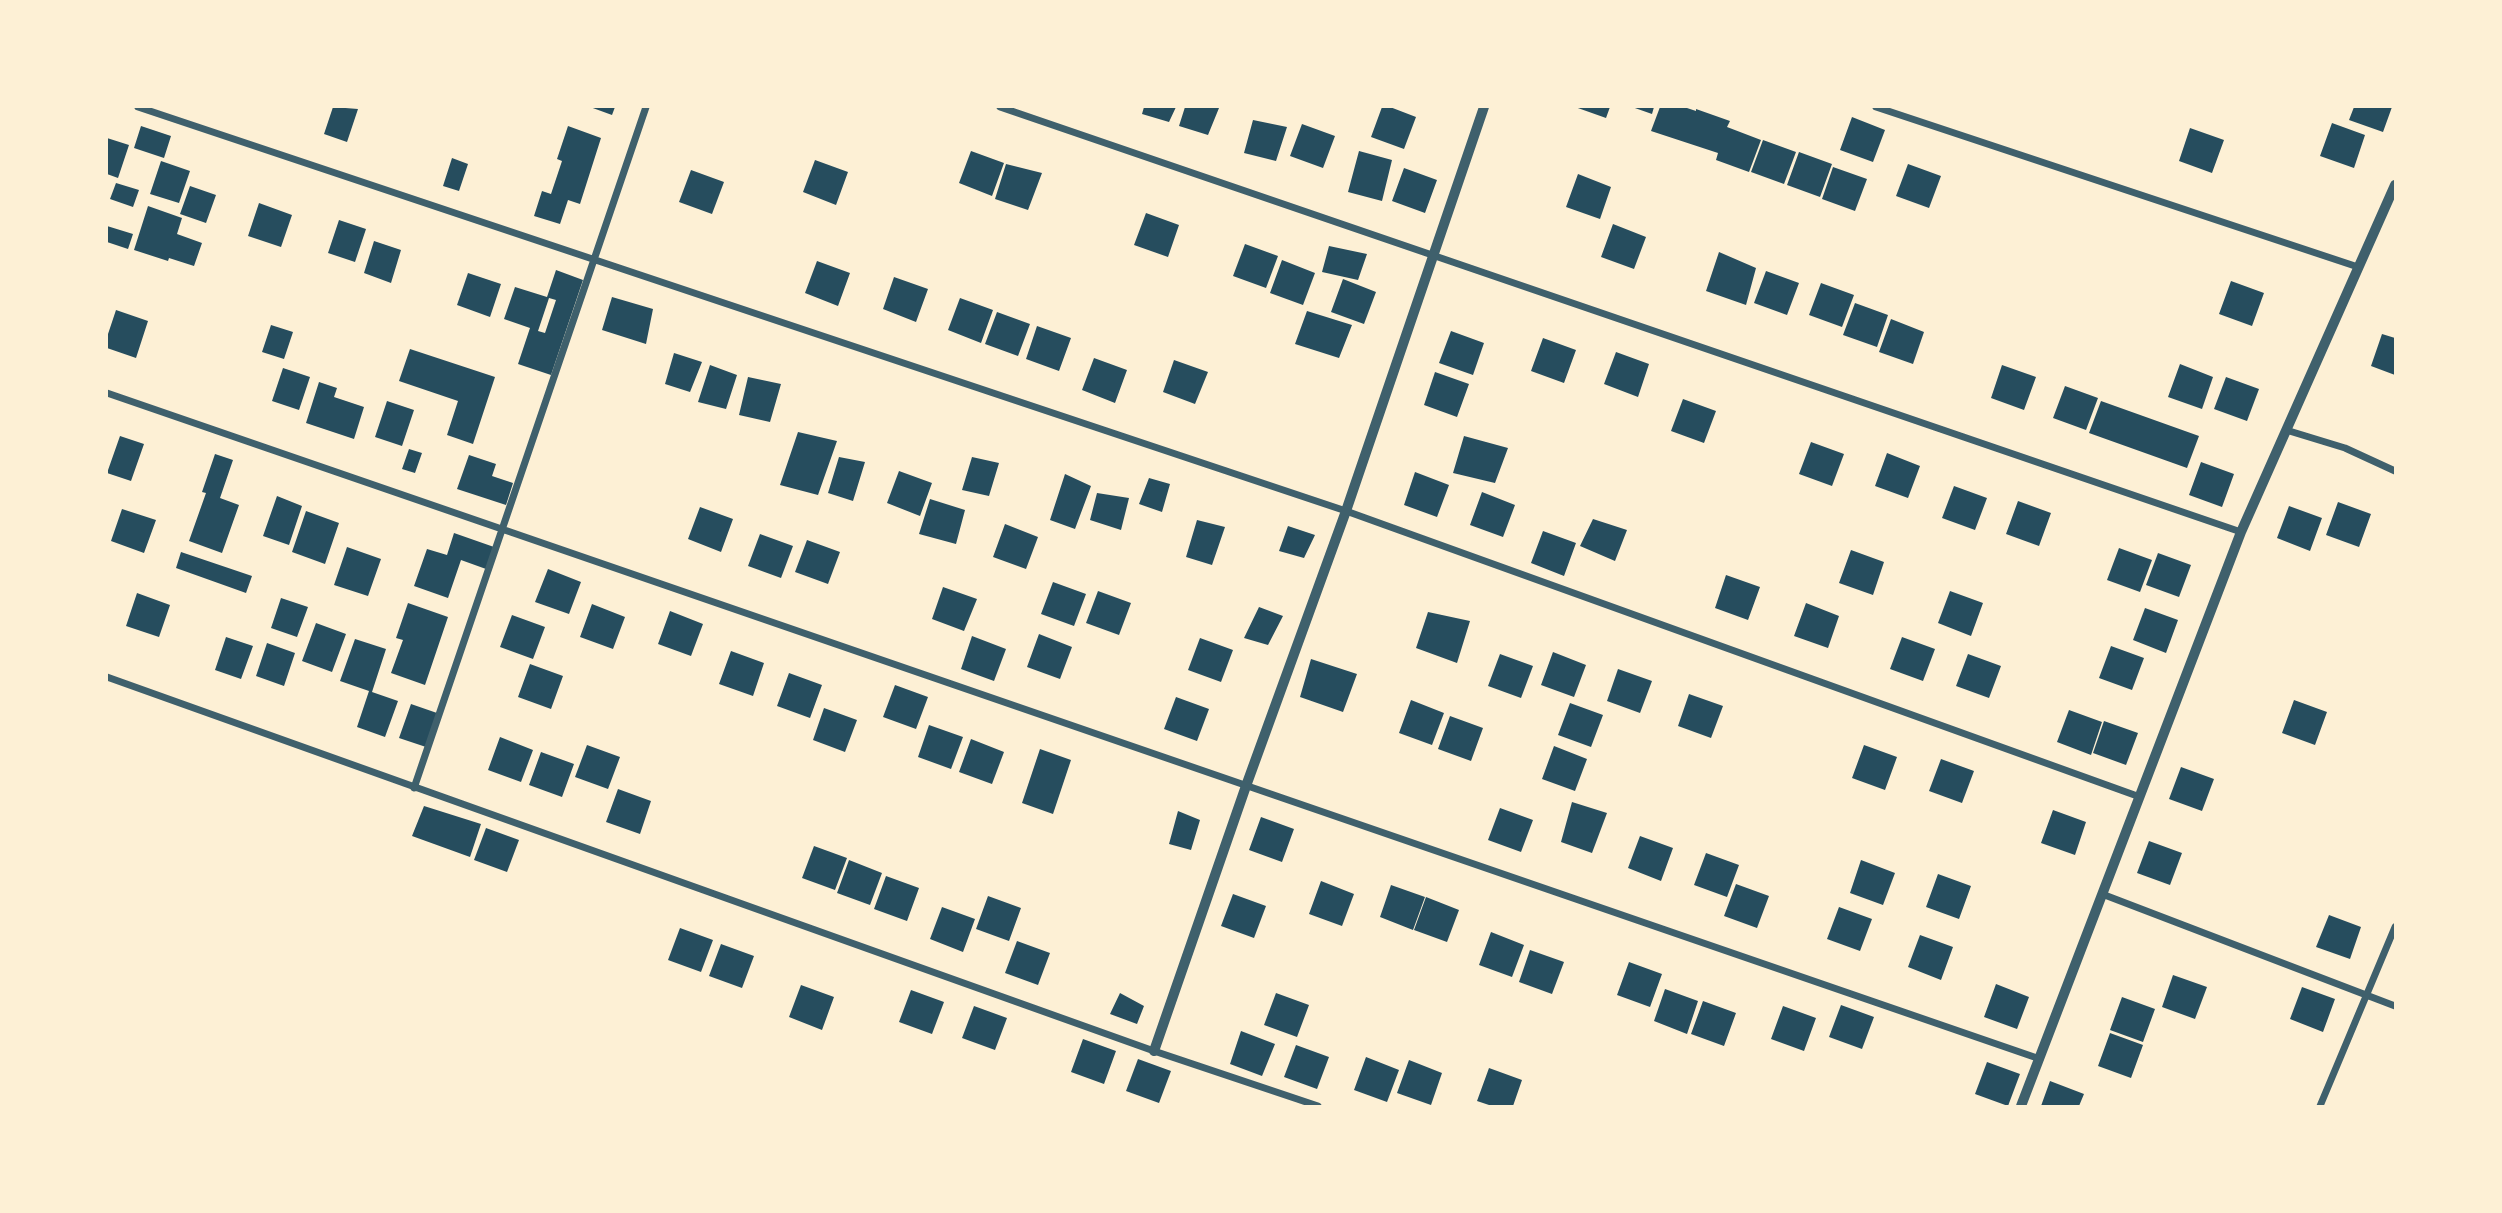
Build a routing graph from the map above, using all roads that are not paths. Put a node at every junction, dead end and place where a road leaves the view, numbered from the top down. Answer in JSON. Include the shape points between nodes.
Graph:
{"nodes":[{"id":1,"x":138,"y":107,"type":"edge"},
{"id":2,"x":646,"y":107,"type":"edge"},
{"id":3,"x":1000,"y":107,"type":"edge"},
{"id":4,"x":1483,"y":107,"type":"edge"},
{"id":5,"x":1876,"y":107,"type":"edge"},
{"id":6,"x":2395,"y":185,"type":"edge"},
{"id":7,"x":1433,"y":255,"type":"junction"},
{"id":8,"x":594,"y":260,"type":"junction"},
{"id":9,"x":2358,"y":267,"type":"junction"},
{"id":10,"x":107,"y":393,"type":"edge"},
{"id":11,"x":2286,"y":430,"type":"junction"},
{"id":12,"x":2395,"y":471,"type":"edge"},
{"id":13,"x":1346,"y":511,"type":"junction"},
{"id":14,"x":503,"y":531,"type":"junction"},
{"id":15,"x":2241,"y":532,"type":"junction"},
{"id":16,"x":107,"y":677,"type":"edge"},
{"id":17,"x":1246,"y":786,"type":"junction"},
{"id":18,"x":414,"y":788,"type":"junction"},
{"id":19,"x":2140,"y":797,"type":"junction"},
{"id":20,"x":2102,"y":894,"type":"junction"},
{"id":21,"x":2395,"y":927,"type":"edge"},
{"id":22,"x":2367,"y":995,"type":"junction"},
{"id":23,"x":2395,"y":1006,"type":"edge"},
{"id":24,"x":1154,"y":1051,"type":"junction"},
{"id":25,"x":2040,"y":1059,"type":"junction"},
{"id":26,"x":1318,"y":1106,"type":"edge"},
{"id":27,"x":2021,"y":1106,"type":"edge"},
{"id":28,"x":2320,"y":1106,"type":"edge"}],
"edges":[{"from":1,"to":8,"type":"street"},
{"from":2,"to":8,"type":"street"},
{"from":3,"to":7,"type":"street"},
{"from":4,"to":7,"type":"street"},
{"from":5,"to":9,"type":"street"},
{"from":6,"to":9,"type":"street"},
{"from":7,"to":13,"type":"street"},
{"from":7,"to":15,"type":"street"},
{"from":8,"to":13,"type":"street"},
{"from":8,"to":14,"type":"street"},
{"from":9,"to":11,"type":"street"},
{"from":10,"to":14,"type":"street"},
{"from":11,"to":12,"type":"street","via":[[2346,448]]},
{"from":11,"to":15,"type":"street"},
{"from":13,"to":17,"type":"street"},
{"from":13,"to":19,"type":"street"},
{"from":14,"to":17,"type":"street"},
{"from":14,"to":18,"type":"street"},
{"from":15,"to":19,"type":"street"},
{"from":16,"to":18,"type":"street"},
{"from":17,"to":24,"type":"street"},
{"from":17,"to":25,"type":"street"},
{"from":18,"to":24,"type":"street"},
{"from":19,"to":20,"type":"street"},
{"from":20,"to":22,"type":"street"},
{"from":20,"to":25,"type":"street"},
{"from":21,"to":22,"type":"street"},
{"from":22,"to":23,"type":"street"},
{"from":22,"to":28,"type":"street"},
{"from":24,"to":26,"type":"street"},
{"from":25,"to":27,"type":"street"}]}
